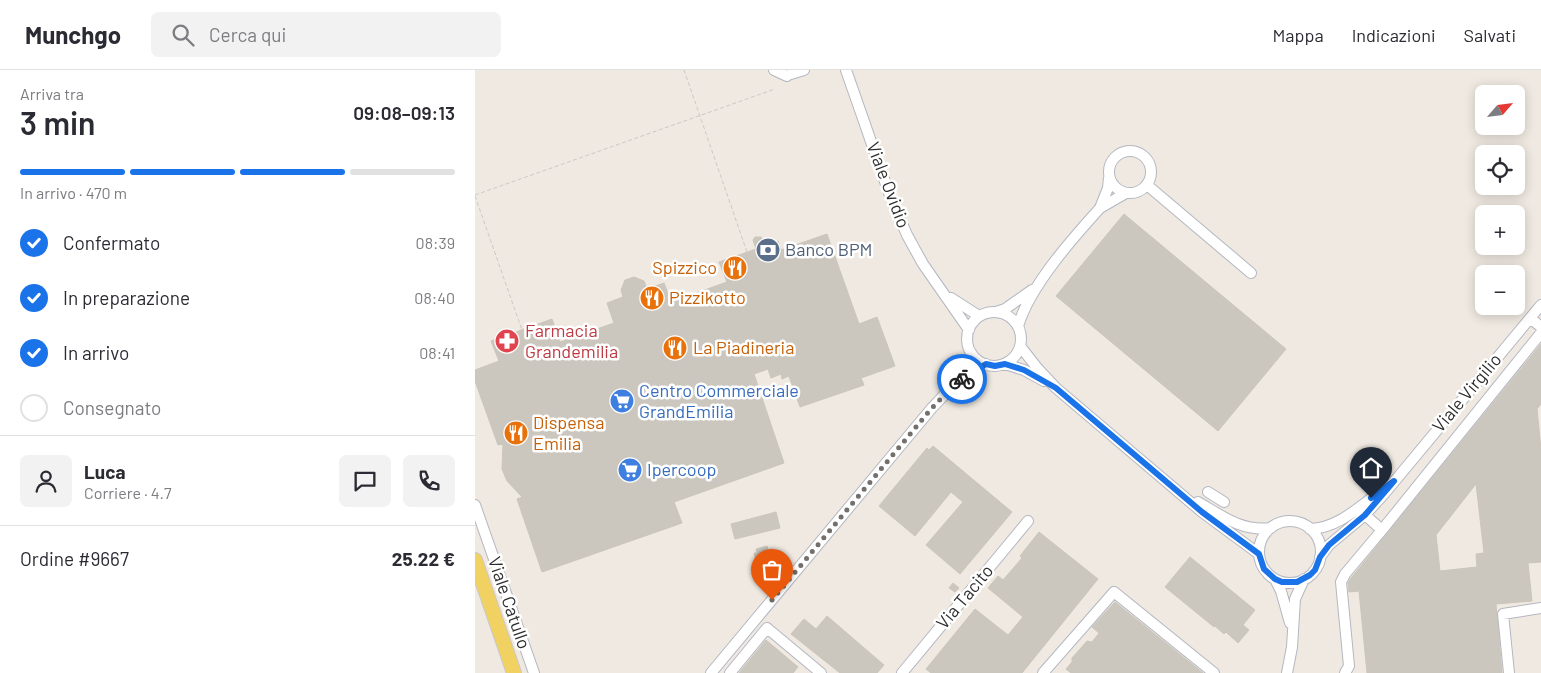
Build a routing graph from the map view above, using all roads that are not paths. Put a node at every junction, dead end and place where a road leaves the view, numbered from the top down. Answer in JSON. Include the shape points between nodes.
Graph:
{"nodes":[{"id":1,"x":775,"y":70,"type":"edge"},
{"id":2,"x":803,"y":70,"type":"edge"},
{"id":3,"x":846,"y":70,"type":"edge"},
{"id":4,"x":789,"y":73,"type":"edge"},
{"id":5,"x":1109,"y":178,"type":"junction"},
{"id":6,"x":1147,"y":185,"type":"junction"},
{"id":7,"x":1126,"y":193,"type":"junction"},
{"id":8,"x":1100,"y":208,"type":"junction"},
{"id":9,"x":1251,"y":274,"type":"dead end"},
{"id":10,"x":1040,"y":283,"type":"junction"},
{"id":11,"x":944,"y":293,"type":"junction"},
{"id":12,"x":1541,"y":305,"type":"edge"},
{"id":13,"x":996,"y":312,"type":"junction"},
{"id":14,"x":979,"y":316,"type":"junction"},
{"id":15,"x":1530,"y":318,"type":"junction"},
{"id":16,"x":1018,"y":326,"type":"junction"},
{"id":17,"x":1541,"y":327,"type":"edge"},
{"id":18,"x":969,"y":330,"type":"junction"},
{"id":19,"x":1541,"y":333,"type":"edge"},
{"id":20,"x":1021,"y":346,"type":"junction"},
{"id":21,"x":972,"y":354,"type":"junction"},
{"id":22,"x":986,"y":364,"type":"junction"},
{"id":23,"x":1005,"y":364,"type":"junction"},
{"id":24,"x":956,"y":383,"type":"junction"},
{"id":25,"x":1056,"y":388,"type":"junction"},
{"id":26,"x":1394,"y":481,"type":"junction"},
{"id":27,"x":1177,"y":490,"type":"junction"},
{"id":28,"x":1208,"y":492,"type":"dead end"},
{"id":29,"x":1225,"y":502,"type":"dead end"},
{"id":30,"x":475,"y":505,"type":"edge"},
{"id":31,"x":1365,"y":515,"type":"junction"},
{"id":32,"x":1028,"y":521,"type":"dead end"},
{"id":33,"x":1271,"y":528,"type":"junction"},
{"id":34,"x":1310,"y":529,"type":"junction"},
{"id":35,"x":1382,"y":530,"type":"junction"},
{"id":36,"x":1259,"y":554,"type":"junction"},
{"id":37,"x":1320,"y":557,"type":"junction"},
{"id":38,"x":475,"y":560,"type":"edge"},
{"id":39,"x":1275,"y":579,"type":"junction"},
{"id":40,"x":1304,"y":580,"type":"junction"},
{"id":41,"x":1541,"y":608,"type":"edge"},
{"id":42,"x":1292,"y":634,"type":"junction"},
{"id":43,"x":904,"y":672,"type":"edge"},
{"id":44,"x":514,"y":673,"type":"edge"},
{"id":45,"x":534,"y":673,"type":"edge"},
{"id":46,"x":711,"y":673,"type":"edge"},
{"id":47,"x":729,"y":673,"type":"edge"},
{"id":48,"x":821,"y":673,"type":"edge"},
{"id":49,"x":1043,"y":673,"type":"edge"},
{"id":50,"x":1215,"y":673,"type":"edge"},
{"id":51,"x":1287,"y":673,"type":"edge"},
{"id":52,"x":1345,"y":673,"type":"edge"},
{"id":53,"x":1509,"y":673,"type":"edge"}],
"edges":[{"from":1,"to":4,"type":"street"},
{"from":2,"to":4,"type":"street"},
{"from":3,"to":11,"type":"street","name":"Viale Ovidio","via":[[899,217],[923,264]]},
{"from":5,"to":6,"type":"street","via":[[1108,167],[1113,157],[1122,151],[1133,150],[1143,155],[1149,164],[1151,174]]},
{"from":5,"to":7,"type":"street","via":[[1115,188]]},
{"from":5,"to":8,"type":"street"},
{"from":6,"to":7,"type":"street"},
{"from":6,"to":9,"type":"street"},
{"from":7,"to":8,"type":"street"},
{"from":8,"to":10,"type":"street"},
{"from":10,"to":13,"type":"street","via":[[1005,310]]},
{"from":10,"to":16,"type":"street"},
{"from":11,"to":14,"type":"street","name":"Viale Ovidio"},
{"from":11,"to":18,"type":"street","name":"Viale Ovidio"},
{"from":12,"to":15,"type":"street","name":"Viale Virgilio"},
{"from":13,"to":14,"type":"street"},
{"from":13,"to":16,"type":"street","via":[[1009,316]]},
{"from":14,"to":18,"type":"street"},
{"from":15,"to":17,"type":"street"},
{"from":15,"to":26,"type":"street","name":"Viale Virgilio"},
{"from":16,"to":20,"type":"street"},
{"from":18,"to":21,"type":"street","via":[[967,338]]},
{"from":19,"to":35,"type":"street"},
{"from":20,"to":23,"type":"street","via":[[1012,360]]},
{"from":20,"to":25,"type":"street"},
{"from":21,"to":22,"type":"street"},
{"from":21,"to":24,"type":"street"},
{"from":22,"to":23,"type":"street"},
{"from":22,"to":24,"type":"street"},
{"from":23,"to":25,"type":"street","via":[[1024,370]]},
{"from":24,"to":46,"type":"street"},
{"from":25,"to":27,"type":"street"},
{"from":26,"to":31,"type":"street","name":"Viale Virgilio"},
{"from":26,"to":34,"type":"street","name":"Viale Virgilio","via":[[1341,520]]},
{"from":27,"to":33,"type":"street","via":[[1241,526],[1260,530]]},
{"from":27,"to":36,"type":"street","via":[[1224,530]]},
{"from":28,"to":29,"type":"street"},
{"from":30,"to":45,"type":"street","name":"Viale Catullo"},
{"from":31,"to":35,"type":"street"},
{"from":31,"to":37,"type":"street","name":"Viale Virgilio","via":[[1333,541]]},
{"from":32,"to":43,"type":"street","name":"Via Tacito"},
{"from":33,"to":34,"type":"street","via":[[1280,523],[1297,522]]},
{"from":33,"to":36,"type":"street","via":[[1262,539]]},
{"from":34,"to":37,"type":"street","via":[[1319,542]]},
{"from":35,"to":52,"type":"street","via":[[1341,582],[1349,666]]},
{"from":36,"to":39,"type":"street","via":[[1264,569]]},
{"from":37,"to":40,"type":"street","via":[[1315,570]]},
{"from":38,"to":44,"type":"main road"},
{"from":39,"to":40,"type":"street","via":[[1290,583]]},
{"from":39,"to":42,"type":"street","via":[[1286,605]]},
{"from":40,"to":42,"type":"street","via":[[1295,600]]},
{"from":41,"to":53,"type":"street","via":[[1503,614]]},
{"from":42,"to":51,"type":"street"},
{"from":47,"to":48,"type":"street","via":[[767,628]]},
{"from":49,"to":50,"type":"street","via":[[1114,592]]}]}
